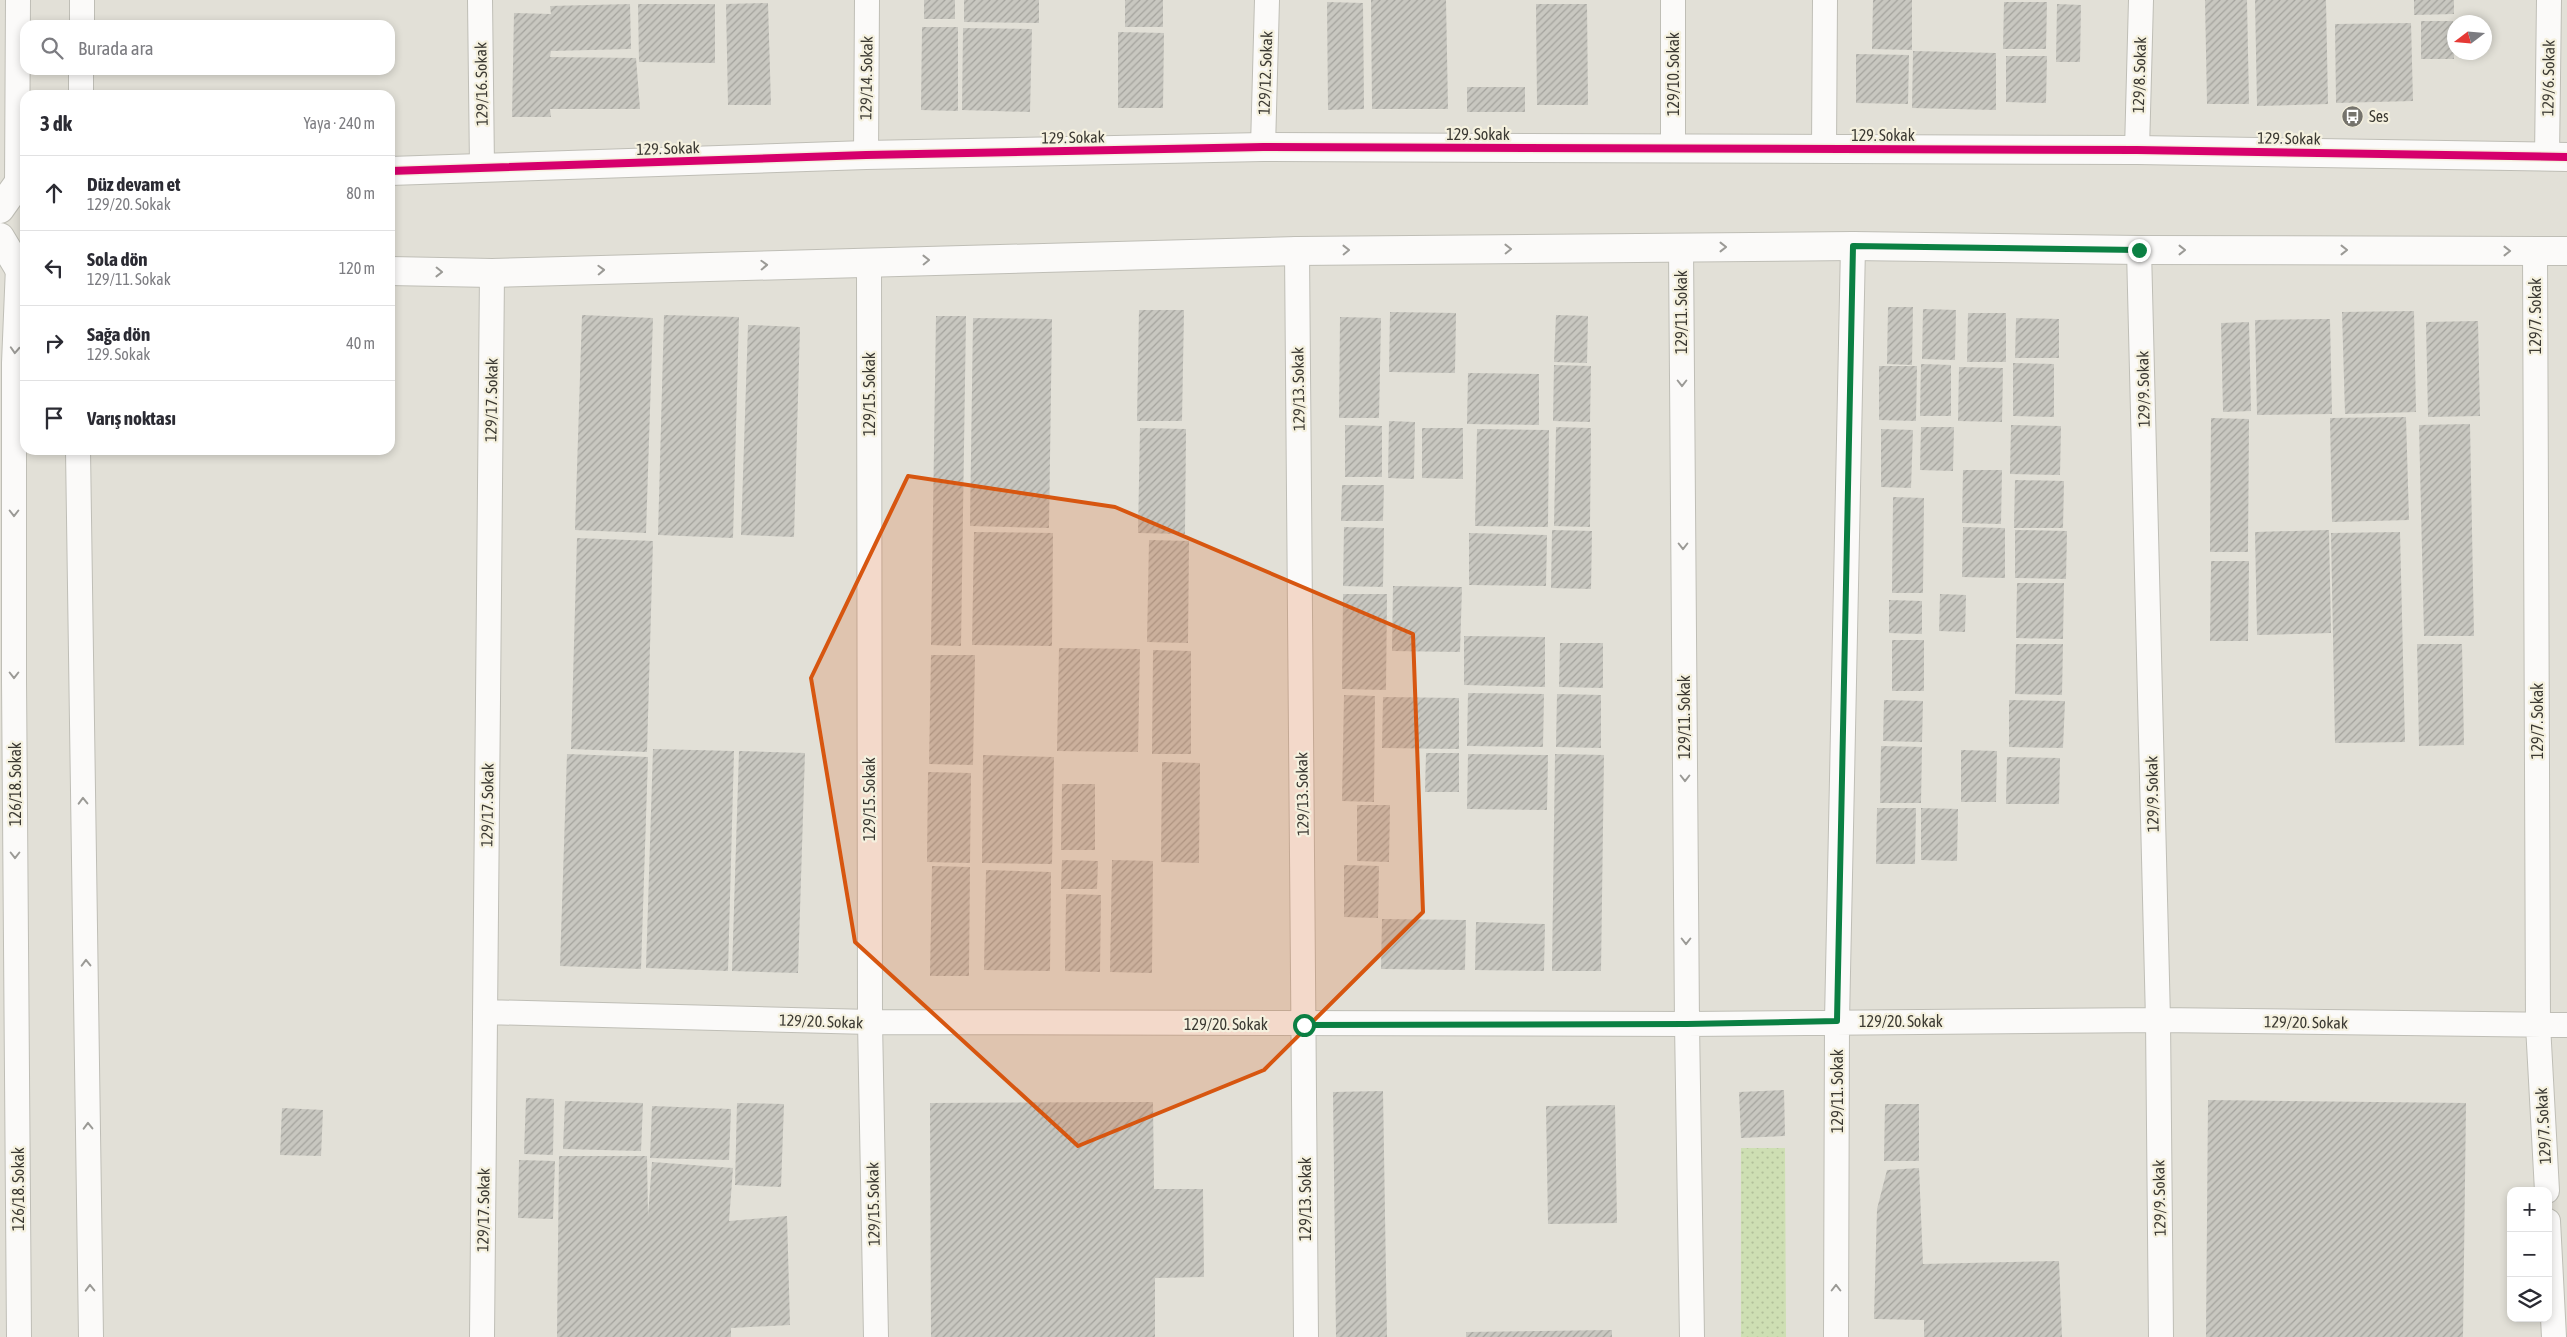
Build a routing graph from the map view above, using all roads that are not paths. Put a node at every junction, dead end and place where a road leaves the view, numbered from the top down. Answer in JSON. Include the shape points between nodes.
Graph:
{"nodes":[{"id":1,"x":18,"y":0,"type":"edge"},
{"id":2,"x":82,"y":0,"type":"edge"},
{"id":3,"x":480,"y":0,"type":"edge"},
{"id":4,"x":867,"y":0,"type":"edge"},
{"id":5,"x":1267,"y":0,"type":"edge"},
{"id":6,"x":1673,"y":0,"type":"edge"},
{"id":7,"x":1825,"y":0,"type":"edge"},
{"id":8,"x":2142,"y":0,"type":"edge"},
{"id":9,"x":2549,"y":0,"type":"edge"},
{"id":10,"x":82,"y":20,"type":"edge"},
{"id":11,"x":81,"y":75,"type":"edge"},
{"id":12,"x":81,"y":90,"type":"edge"},
{"id":13,"x":20,"y":123,"type":"edge"},
{"id":14,"x":1263,"y":147,"type":"junction"},
{"id":15,"x":1673,"y":148,"type":"junction"},
{"id":16,"x":1824,"y":148,"type":"junction"},
{"id":17,"x":2137,"y":150,"type":"junction"},
{"id":18,"x":866,"y":155,"type":"junction"},
{"id":19,"x":2557,"y":157,"type":"edge"},
{"id":20,"x":482,"y":167,"type":"junction"},
{"id":21,"x":395,"y":171,"type":"edge"},
{"id":22,"x":20,"y":186,"type":"edge"},
{"id":23,"x":0,"y":209,"type":"edge"},
{"id":24,"x":0,"y":237,"type":"edge"},
{"id":25,"x":1853,"y":246,"type":"junction"},
{"id":26,"x":1681,"y":247,"type":"junction"},
{"id":27,"x":2139,"y":250,"type":"junction"},
{"id":28,"x":1297,"y":251,"type":"junction"},
{"id":29,"x":2535,"y":251,"type":"junction"},
{"id":30,"x":2567,"y":251,"type":"edge"},
{"id":31,"x":869,"y":262,"type":"junction"},
{"id":32,"x":20,"y":264,"type":"edge"},
{"id":33,"x":395,"y":271,"type":"edge"},
{"id":34,"x":492,"y":273,"type":"junction"},
{"id":35,"x":20,"y":291,"type":"edge"},
{"id":36,"x":78,"y":455,"type":"edge"},
{"id":37,"x":485,"y":1012,"type":"junction"},
{"id":38,"x":2158,"y":1020,"type":"junction"},
{"id":39,"x":1837,"y":1021,"type":"junction"},
{"id":40,"x":870,"y":1022,"type":"junction"},
{"id":41,"x":1687,"y":1024,"type":"junction"},
{"id":42,"x":1304,"y":1025,"type":"junction"},
{"id":43,"x":2538,"y":1025,"type":"junction"},
{"id":44,"x":2567,"y":1025,"type":"edge"},
{"id":45,"x":2547,"y":1187,"type":"edge"},
{"id":46,"x":2549,"y":1232,"type":"edge"},
{"id":47,"x":19,"y":1337,"type":"edge"},
{"id":48,"x":91,"y":1337,"type":"edge"},
{"id":49,"x":482,"y":1337,"type":"edge"},
{"id":50,"x":876,"y":1337,"type":"edge"},
{"id":51,"x":1306,"y":1337,"type":"edge"},
{"id":52,"x":1692,"y":1337,"type":"edge"},
{"id":53,"x":1836,"y":1337,"type":"edge"},
{"id":54,"x":2161,"y":1337,"type":"edge"},
{"id":55,"x":2554,"y":1337,"type":"edge"}],
"edges":[{"from":1,"to":13,"type":"lane"},
{"from":2,"to":10,"type":"lane"},
{"from":3,"to":20,"type":"lane","name":"129/16. Sokak"},
{"from":4,"to":18,"type":"lane","name":"129/14. Sokak"},
{"from":5,"to":14,"type":"lane","name":"129/12. Sokak"},
{"from":6,"to":15,"type":"lane","name":"129/10. Sokak"},
{"from":7,"to":16,"type":"lane"},
{"from":8,"to":17,"type":"lane","name":"129/8. Sokak"},
{"from":9,"to":19,"type":"lane","name":"129/6. Sokak"},
{"from":11,"to":12,"type":"lane"},
{"from":14,"to":15,"type":"street","name":"129. Sokak"},
{"from":14,"to":18,"type":"street","name":"129. Sokak"},
{"from":15,"to":16,"type":"street","name":"129. Sokak"},
{"from":16,"to":17,"type":"street","name":"129. Sokak"},
{"from":17,"to":19,"type":"street","name":"129. Sokak"},
{"from":18,"to":20,"type":"street","name":"129. Sokak"},
{"from":20,"to":21,"type":"street","name":"129. Sokak"},
{"from":22,"to":23,"type":"street"},
{"from":24,"to":32,"type":"street","name":"126/18. Sokak"},
{"from":26,"to":25,"type":"street","one_way":true},
{"from":25,"to":27,"type":"street"},
{"from":25,"to":39,"type":"lane","name":"129/11. Sokak"},
{"from":28,"to":26,"type":"street","one_way":true},
{"from":26,"to":41,"type":"lane","name":"129/11. Sokak","one_way":true},
{"from":27,"to":29,"type":"street","one_way":true},
{"from":27,"to":38,"type":"lane","name":"129/9. Sokak"},
{"from":31,"to":28,"type":"street","one_way":true},
{"from":28,"to":42,"type":"lane","name":"129/13. Sokak"},
{"from":29,"to":30,"type":"street"},
{"from":29,"to":43,"type":"lane","name":"129/7. Sokak"},
{"from":34,"to":31,"type":"street","one_way":true},
{"from":31,"to":40,"type":"lane","name":"129/15. Sokak"},
{"from":33,"to":34,"type":"street","one_way":true},
{"from":34,"to":37,"type":"lane","name":"129/17. Sokak"},
{"from":35,"to":47,"type":"lane","name":"126/18. Sokak","one_way":true,"via":[[14,363]]},
{"from":48,"to":36,"type":"lane","one_way":true},
{"from":37,"to":40,"type":"lane","name":"129/20. Sokak"},
{"from":37,"to":49,"type":"lane","name":"129/17. Sokak"},
{"from":38,"to":39,"type":"lane","name":"129/20. Sokak"},
{"from":38,"to":43,"type":"lane","name":"129/20. Sokak"},
{"from":38,"to":54,"type":"lane","name":"129/9. Sokak"},
{"from":39,"to":41,"type":"lane","name":"129/20. Sokak"},
{"from":53,"to":39,"type":"lane","name":"129/11. Sokak","one_way":true},
{"from":40,"to":42,"type":"lane","name":"129/20. Sokak"},
{"from":40,"to":50,"type":"lane","name":"129/15. Sokak"},
{"from":41,"to":42,"type":"lane","name":"129/20. Sokak"},
{"from":41,"to":52,"type":"lane","name":"129/11. Sokak"},
{"from":42,"to":51,"type":"lane","name":"129/13. Sokak"},
{"from":43,"to":44,"type":"lane","name":"129/20. Sokak"},
{"from":43,"to":45,"type":"lane","name":"129/7. Sokak"},
{"from":46,"to":55,"type":"lane"}]}
